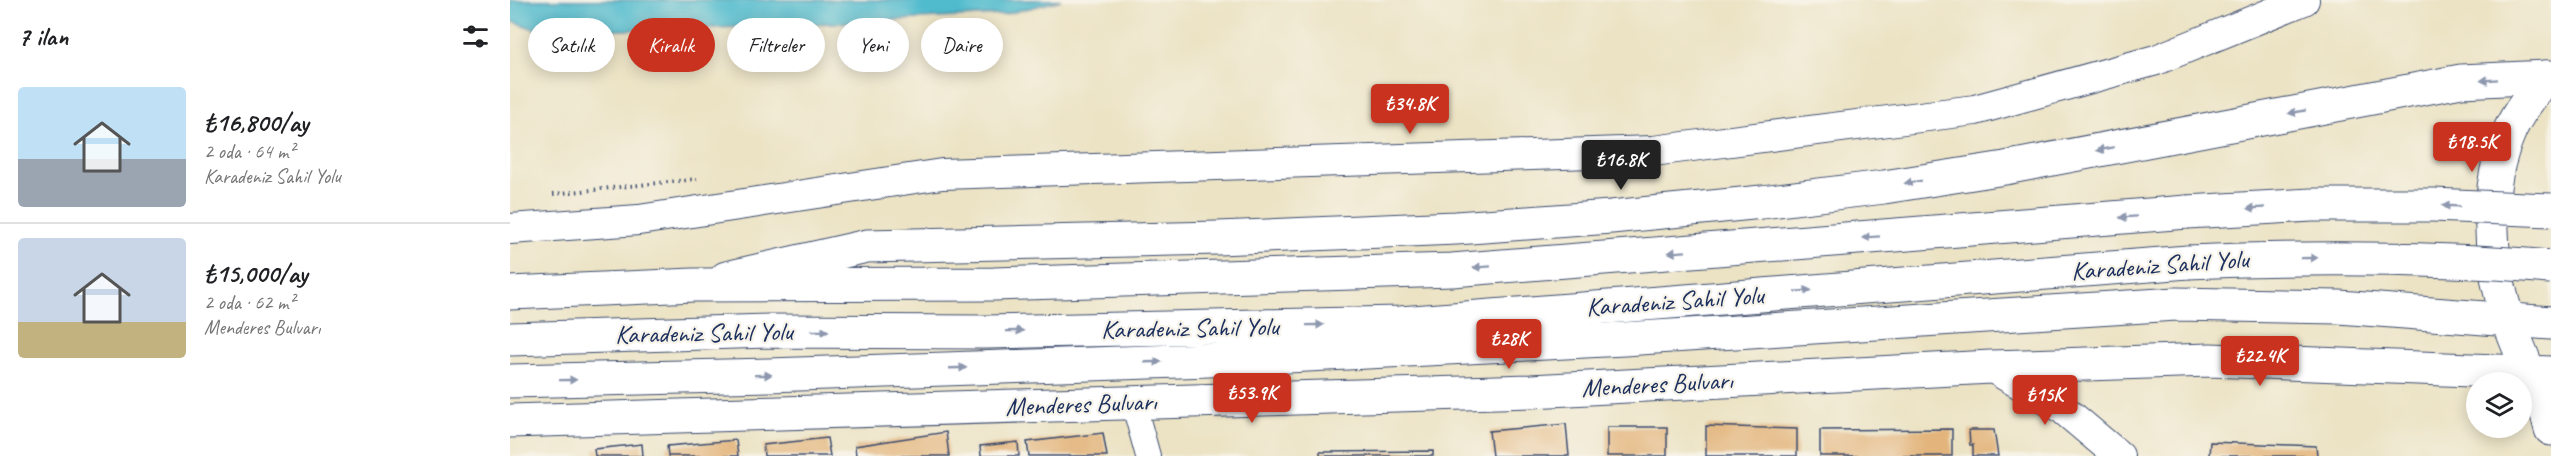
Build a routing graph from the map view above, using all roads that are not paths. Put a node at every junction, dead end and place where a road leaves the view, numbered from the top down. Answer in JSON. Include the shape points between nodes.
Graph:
{"nodes":[{"id":1,"x":2304,"y":0,"type":"edge"},
{"id":2,"x":2550,"y":73,"type":"edge"},
{"id":3,"x":2551,"y":210,"type":"edge"},
{"id":4,"x":510,"y":229,"type":"edge"},
{"id":5,"x":2551,"y":267,"type":"edge"},
{"id":6,"x":694,"y":285,"type":"junction"},
{"id":7,"x":510,"y":293,"type":"edge"},
{"id":8,"x":2508,"y":319,"type":"junction"},
{"id":9,"x":2551,"y":323,"type":"edge"},
{"id":10,"x":510,"y":339,"type":"edge"},
{"id":11,"x":1991,"y":368,"type":"junction"},
{"id":12,"x":2540,"y":372,"type":"edge"},
{"id":13,"x":510,"y":381,"type":"edge"},
{"id":14,"x":1133,"y":402,"type":"junction"},
{"id":15,"x":510,"y":421,"type":"edge"},
{"id":16,"x":2551,"y":429,"type":"edge"},
{"id":17,"x":1148,"y":456,"type":"edge"},
{"id":18,"x":2119,"y":456,"type":"edge"}],
"edges":[{"from":1,"to":4,"type":"street","via":[[2156,60],[1963,112],[1653,151],[942,174],[639,220]]},
{"from":2,"to":6,"type":"main road","one_way":true,"via":[[2461,81],[2005,168],[1762,202],[1444,228],[867,246]]},
{"from":2,"to":8,"type":"main road","via":[[2524,104],[2500,162],[2491,233],[2494,266]]},
{"from":3,"to":6,"type":"main road","name":"Karadeniz Sahil Yolu","one_way":true,"bridge":true,"via":[[2312,205],[1452,270],[994,284]]},
{"from":10,"to":5,"type":"main road","name":"Karadeniz Sahil Yolu","one_way":true,"bridge":true,"via":[[768,331],[985,332],[1400,323],[2188,262],[2420,258]]},
{"from":6,"to":7,"type":"main road","name":"Karadeniz Sahil Yolu"},
{"from":8,"to":9,"type":"main road"},
{"from":8,"to":12,"type":"main road"},
{"from":13,"to":8,"type":"main road","one_way":true,"via":[[1209,360],[1624,339],[2176,303],[2339,307]]},
{"from":11,"to":12,"type":"main road","name":"Menderes Bulvarı","via":[[2210,360]]},
{"from":11,"to":14,"type":"main road","name":"Menderes Bulvarı","via":[[1531,391]]},
{"from":11,"to":18,"type":"street","via":[[2063,409]]},
{"from":12,"to":16,"type":"main road"},
{"from":14,"to":15,"type":"main road","name":"Menderes Bulvarı"},
{"from":14,"to":17,"type":"street"}]}
